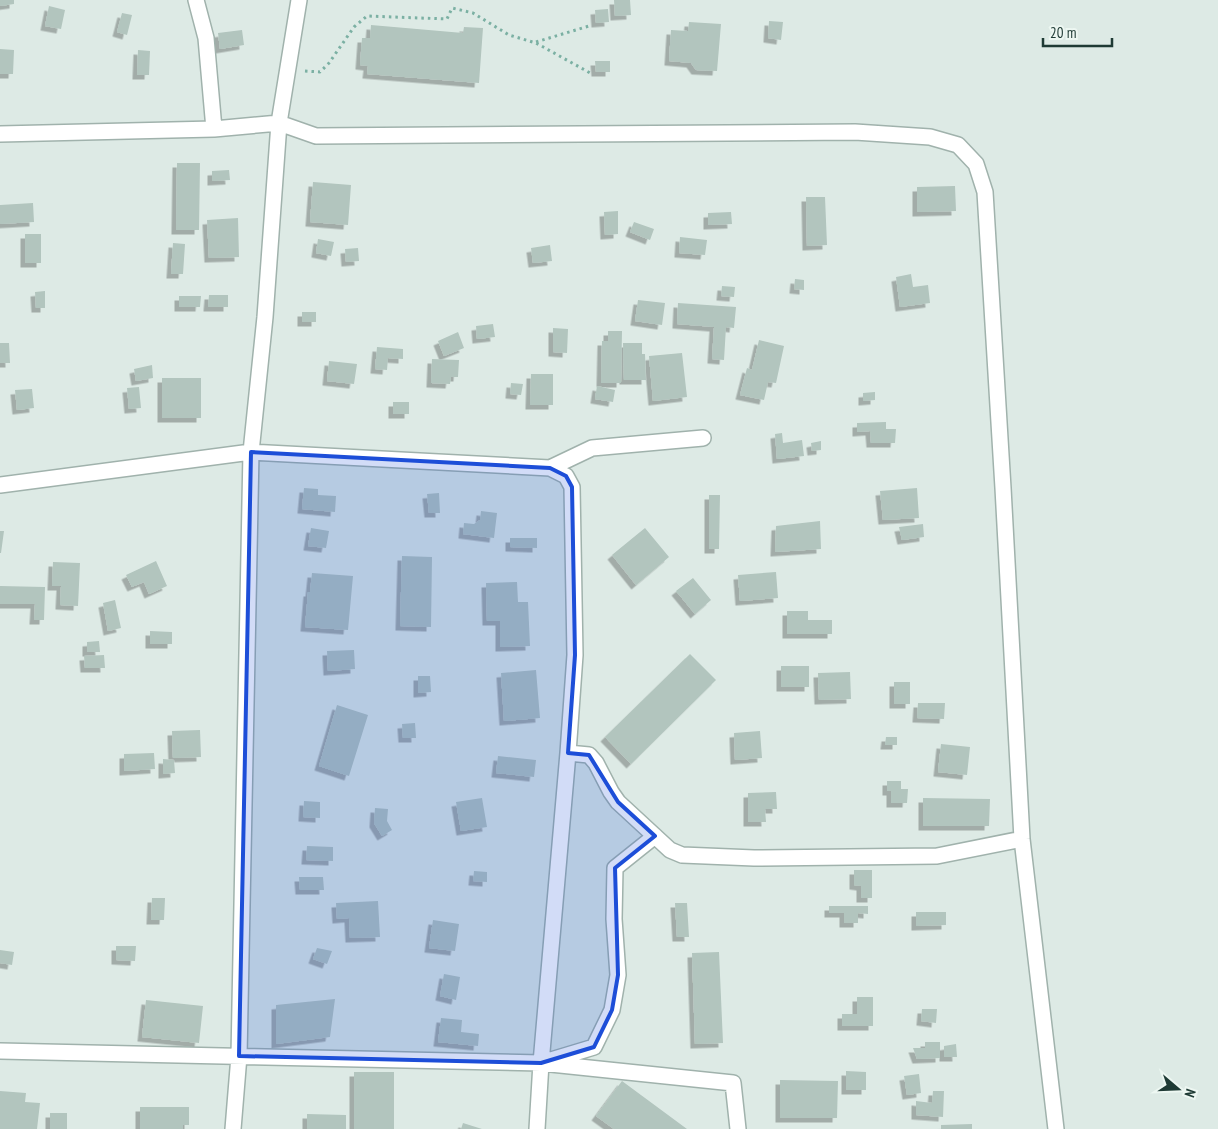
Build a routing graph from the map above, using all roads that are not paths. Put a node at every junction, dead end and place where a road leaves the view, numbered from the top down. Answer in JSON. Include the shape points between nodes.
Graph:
{"nodes":[{"id":1,"x":196,"y":0,"type":"edge"},
{"id":2,"x":299,"y":0,"type":"edge"},
{"id":3,"x":279,"y":123,"type":"junction"},
{"id":4,"x":214,"y":129,"type":"junction"},
{"id":5,"x":0,"y":134,"type":"edge"},
{"id":6,"x":703,"y":438,"type":"dead end"},
{"id":7,"x":251,"y":452,"type":"junction"},
{"id":8,"x":550,"y":468,"type":"junction"},
{"id":9,"x":0,"y":485,"type":"edge"},
{"id":10,"x":568,"y":753,"type":"junction"},
{"id":11,"x":656,"y":836,"type":"junction"},
{"id":12,"x":1022,"y":838,"type":"junction"},
{"id":13,"x":0,"y":1051,"type":"edge"},
{"id":14,"x":239,"y":1056,"type":"junction"},
{"id":15,"x":541,"y":1063,"type":"junction"},
{"id":16,"x":233,"y":1129,"type":"edge"},
{"id":17,"x":537,"y":1129,"type":"edge"},
{"id":18,"x":738,"y":1129,"type":"edge"},
{"id":19,"x":1056,"y":1129,"type":"edge"}],
"edges":[{"from":1,"to":4,"type":"street","via":[[206,38]]},
{"from":2,"to":3,"type":"street"},
{"from":3,"to":4,"type":"street"},
{"from":3,"to":7,"type":"street","via":[[265,317]]},
{"from":3,"to":12,"type":"street","via":[[316,136],[855,132],[930,137],[958,145],[976,164],[985,192]]},
{"from":4,"to":5,"type":"street"},
{"from":6,"to":8,"type":"street","via":[[592,448]]},
{"from":7,"to":8,"type":"street"},
{"from":7,"to":9,"type":"street"},
{"from":7,"to":14,"type":"street"},
{"from":8,"to":10,"type":"street","via":[[566,476],[572,487],[575,655]]},
{"from":10,"to":11,"type":"street","via":[[589,755],[618,802]]},
{"from":10,"to":15,"type":"street"},
{"from":11,"to":12,"type":"street","via":[[670,850],[682,855],[754,858],[937,856]]},
{"from":11,"to":15,"type":"street","via":[[615,868],[618,975],[612,1010],[594,1047]]},
{"from":12,"to":19,"type":"street"},
{"from":13,"to":14,"type":"street"},
{"from":14,"to":15,"type":"street"},
{"from":14,"to":16,"type":"street"},
{"from":15,"to":17,"type":"street"},
{"from":15,"to":18,"type":"street","via":[[733,1083]]}]}
